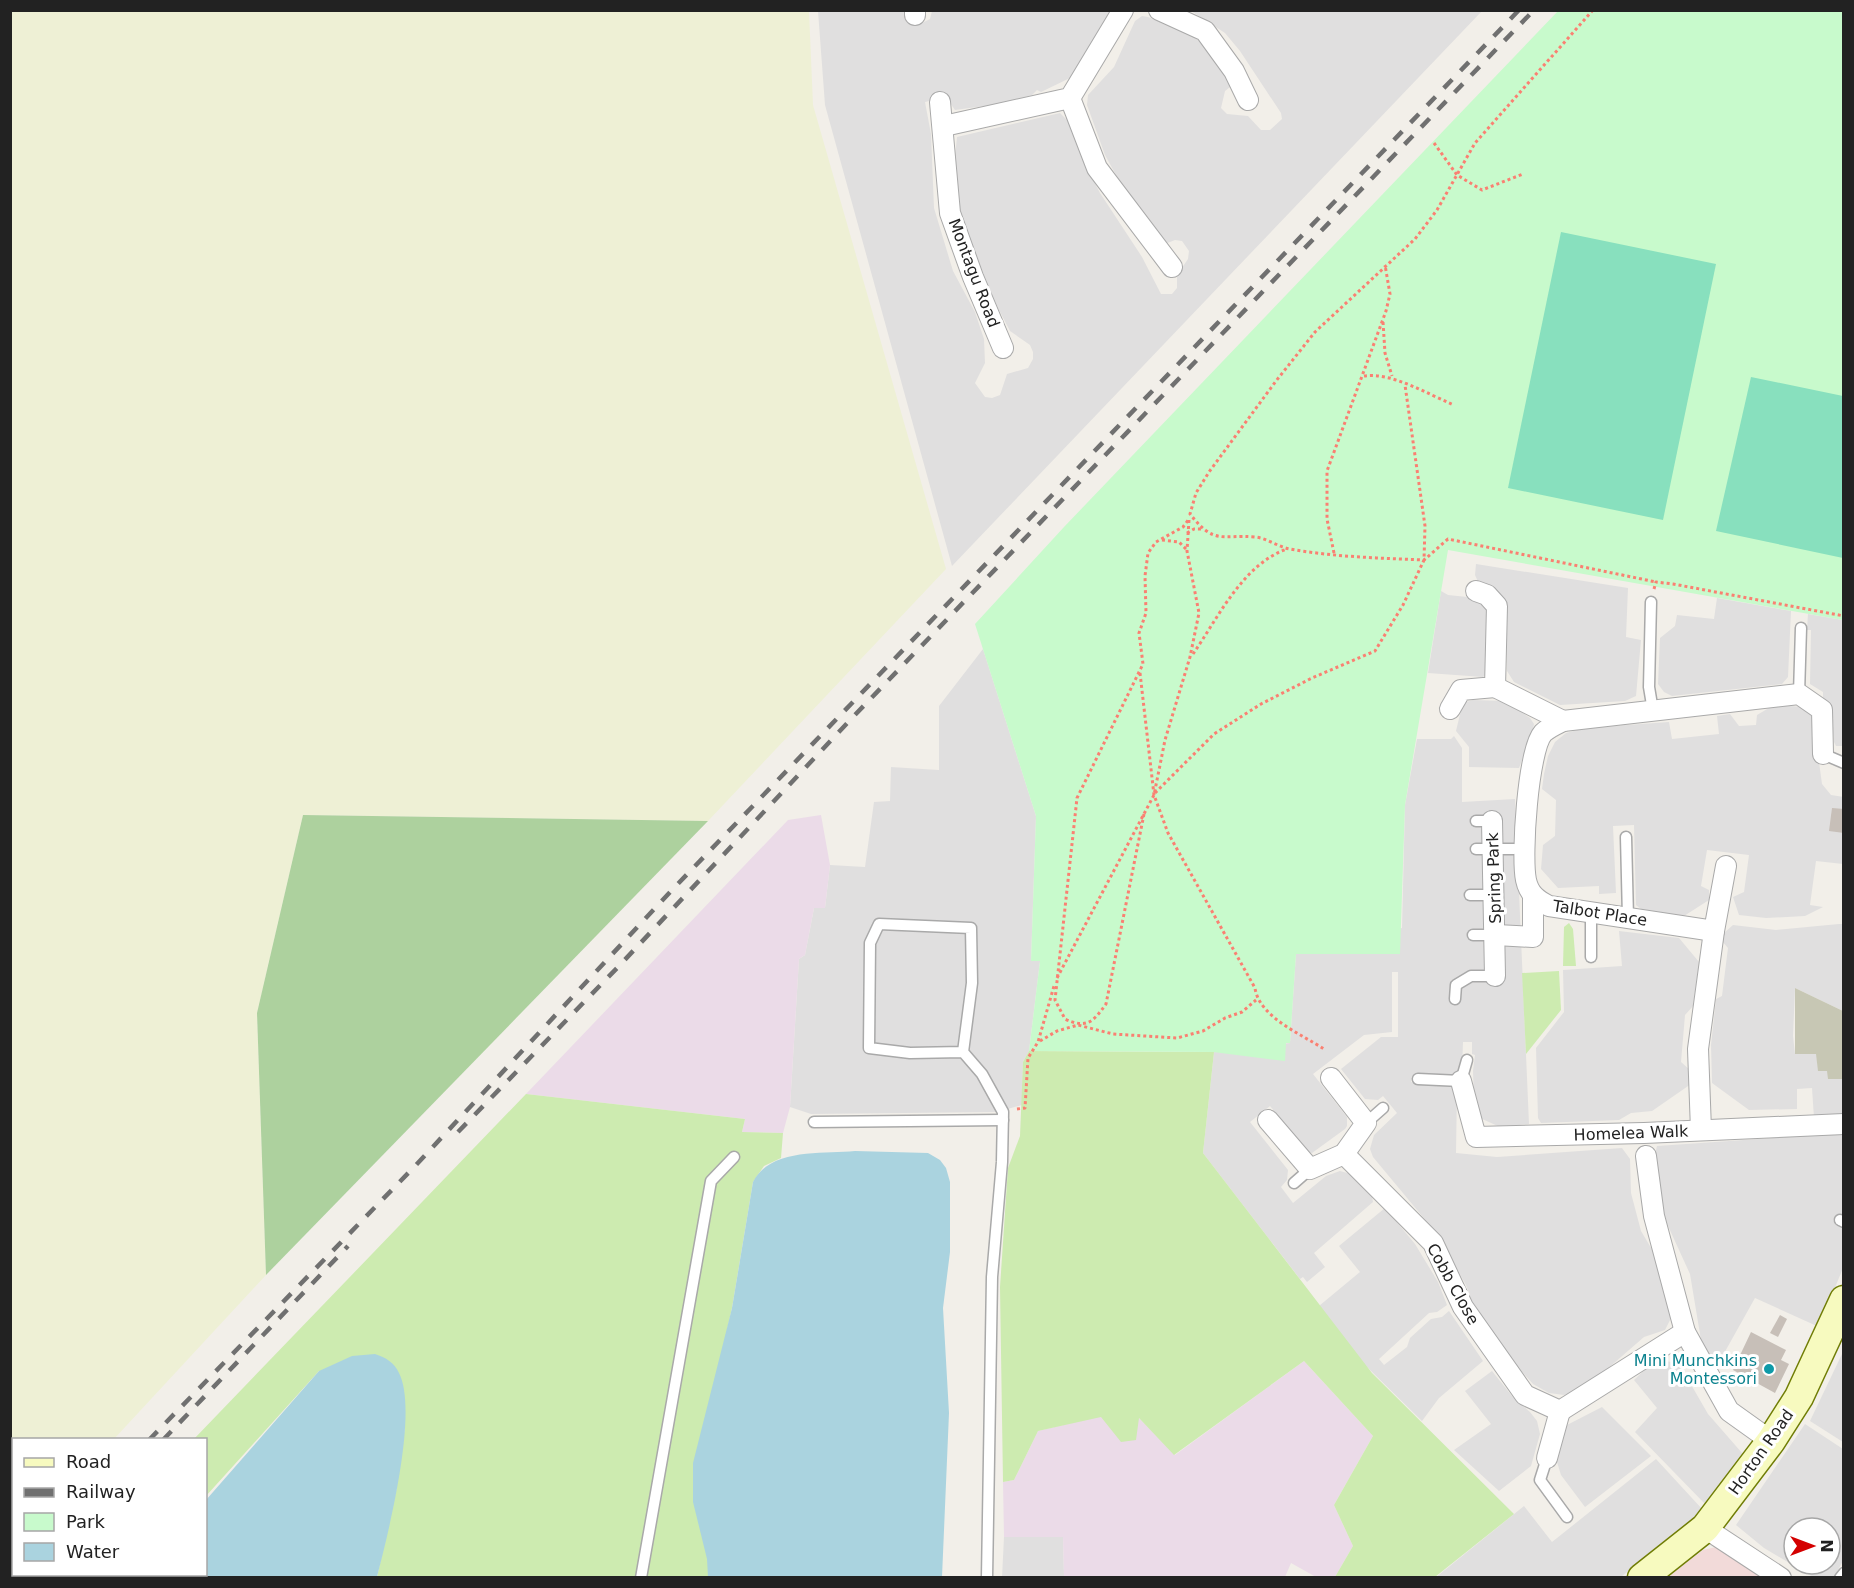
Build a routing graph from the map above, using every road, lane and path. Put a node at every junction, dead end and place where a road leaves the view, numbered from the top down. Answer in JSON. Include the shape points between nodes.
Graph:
{"nodes":[{"id":1,"x":1123,"y":10,"type":"edge"},
{"id":2,"x":1159,"y":10,"type":"edge"},
{"id":3,"x":1593,"y":10,"type":"edge"},
{"id":4,"x":1070,"y":98,"type":"junction"},
{"id":5,"x":1248,"y":100,"type":"dead end"},
{"id":6,"x":940,"y":102,"type":"dead end"},
{"id":7,"x":944,"y":126,"type":"junction"},
{"id":8,"x":1434,"y":143,"type":"dead end"},
{"id":9,"x":1523,"y":174,"type":"dead end"},
{"id":10,"x":1457,"y":175,"type":"junction"},
{"id":11,"x":1385,"y":265,"type":"junction"},
{"id":12,"x":1172,"y":267,"type":"dead end"},
{"id":13,"x":1383,"y":320,"type":"junction"},
{"id":14,"x":1003,"y":348,"type":"dead end"},
{"id":15,"x":1364,"y":376,"type":"junction"},
{"id":16,"x":1392,"y":376,"type":"junction"},
{"id":17,"x":1405,"y":385,"type":"junction"},
{"id":18,"x":1454,"y":405,"type":"dead end"},
{"id":19,"x":1190,"y":516,"type":"junction"},
{"id":20,"x":1202,"y":529,"type":"junction"},
{"id":21,"x":1186,"y":534,"type":"junction"},
{"id":22,"x":1160,"y":540,"type":"junction"},
{"id":23,"x":1288,"y":549,"type":"junction"},
{"id":24,"x":1187,"y":551,"type":"junction"},
{"id":25,"x":1334,"y":554,"type":"junction"},
{"id":26,"x":1424,"y":560,"type":"junction"},
{"id":27,"x":1656,"y":582,"type":"junction"},
{"id":28,"x":1476,"y":591,"type":"dead end"},
{"id":29,"x":1651,"y":602,"type":"joint"},
{"id":30,"x":1844,"y":616,"type":"edge"},
{"id":31,"x":1802,"y":628,"type":"dead end"},
{"id":32,"x":1190,"y":657,"type":"junction"},
{"id":33,"x":1140,"y":673,"type":"junction"},
{"id":34,"x":1495,"y":687,"type":"junction"},
{"id":35,"x":1799,"y":694,"type":"junction"},
{"id":36,"x":1450,"y":709,"type":"dead end"},
{"id":37,"x":1653,"y":711,"type":"junction"},
{"id":38,"x":1563,"y":721,"type":"junction"},
{"id":39,"x":1823,"y":754,"type":"joint"},
{"id":40,"x":1844,"y":763,"type":"edge"},
{"id":41,"x":1154,"y":795,"type":"junction"},
{"id":42,"x":1144,"y":814,"type":"junction"},
{"id":43,"x":1484,"y":821,"type":"dead end"},
{"id":44,"x":1626,"y":837,"type":"dead end"},
{"id":45,"x":1484,"y":849,"type":"junction"},
{"id":46,"x":1514,"y":849,"type":"dead end"},
{"id":47,"x":1726,"y":866,"type":"dead end"},
{"id":48,"x":1470,"y":895,"type":"dead end"},
{"id":49,"x":1494,"y":895,"type":"junction"},
{"id":50,"x":1533,"y":897,"type":"junction"},
{"id":51,"x":1591,"y":913,"type":"junction"},
{"id":52,"x":1628,"y":918,"type":"junction"},
{"id":53,"x":1714,"y":931,"type":"junction"},
{"id":54,"x":1473,"y":935,"type":"dead end"},
{"id":55,"x":1496,"y":935,"type":"junction"},
{"id":56,"x":1591,"y":957,"type":"dead end"},
{"id":57,"x":1498,"y":976,"type":"joint"},
{"id":58,"x":1056,"y":981,"type":"junction"},
{"id":59,"x":1455,"y":999,"type":"dead end"},
{"id":60,"x":1256,"y":1000,"type":"junction"},
{"id":61,"x":1078,"y":1025,"type":"junction"},
{"id":62,"x":1038,"y":1042,"type":"junction"},
{"id":63,"x":1324,"y":1049,"type":"dead end"},
{"id":64,"x":963,"y":1052,"type":"junction"},
{"id":65,"x":1467,"y":1060,"type":"dead end"},
{"id":66,"x":1331,"y":1078,"type":"dead end"},
{"id":67,"x":1418,"y":1079,"type":"dead end"},
{"id":68,"x":1461,"y":1081,"type":"junction"},
{"id":69,"x":1383,"y":1108,"type":"dead end"},
{"id":70,"x":1003,"y":1116,"type":"junction"},
{"id":71,"x":1268,"y":1120,"type":"dead end"},
{"id":72,"x":814,"y":1122,"type":"dead end"},
{"id":73,"x":1366,"y":1123,"type":"junction"},
{"id":74,"x":1844,"y":1124,"type":"edge"},
{"id":75,"x":1701,"y":1130,"type":"junction"},
{"id":76,"x":1344,"y":1154,"type":"junction"},
{"id":77,"x":1646,"y":1156,"type":"dead end"},
{"id":78,"x":734,"y":1157,"type":"dead end"},
{"id":79,"x":1310,"y":1169,"type":"junction"},
{"id":80,"x":1294,"y":1183,"type":"dead end"},
{"id":81,"x":1844,"y":1300,"type":"edge"},
{"id":82,"x":1685,"y":1332,"type":"junction"},
{"id":83,"x":1560,"y":1411,"type":"junction"},
{"id":84,"x":1771,"y":1441,"type":"junction"},
{"id":85,"x":1547,"y":1458,"type":"joint"},
{"id":86,"x":1567,"y":1517,"type":"dead end"},
{"id":87,"x":1705,"y":1528,"type":"junction"},
{"id":88,"x":1844,"y":1573,"type":"edge"},
{"id":89,"x":641,"y":1578,"type":"edge"},
{"id":90,"x":987,"y":1578,"type":"edge"},
{"id":91,"x":1642,"y":1578,"type":"edge"},
{"id":92,"x":1781,"y":1578,"type":"edge"},
{"id":93,"x":1840,"y":1578,"type":"edge"}],
"edges":[{"from":1,"to":4,"type":"street"},
{"from":2,"to":5,"type":"street","via":[[1205,32],[1234,71]]},
{"from":3,"to":10,"type":"path","via":[[1475,143]]},
{"from":4,"to":7,"type":"street"},
{"from":4,"to":12,"type":"street","via":[[1097,168]]},
{"from":6,"to":7,"type":"street","name":"Montagu Road"},
{"from":7,"to":14,"type":"street","name":"Montagu Road","via":[[951,213]]},
{"from":8,"to":10,"type":"path"},
{"from":9,"to":10,"type":"path","via":[[1482,190]]},
{"from":10,"to":11,"type":"path","via":[[1415,239]]},
{"from":11,"to":13,"type":"path","via":[[1390,294]]},
{"from":11,"to":19,"type":"path","via":[[1315,332],[1276,381],[1209,472],[1196,493]]},
{"from":13,"to":15,"type":"path"},
{"from":13,"to":16,"type":"path","via":[[1385,353]]},
{"from":15,"to":16,"type":"path"},
{"from":15,"to":25,"type":"path","via":[[1327,471],[1327,519]]},
{"from":16,"to":17,"type":"path"},
{"from":17,"to":18,"type":"path"},
{"from":17,"to":26,"type":"path","via":[[1425,526]]},
{"from":19,"to":20,"type":"path"},
{"from":19,"to":21,"type":"path"},
{"from":19,"to":22,"type":"path","via":[[1183,527]]},
{"from":20,"to":21,"type":"path"},
{"from":20,"to":23,"type":"path","via":[[1220,538],[1255,537]]},
{"from":21,"to":24,"type":"path"},
{"from":22,"to":24,"type":"path","via":[[1179,542]]},
{"from":22,"to":33,"type":"path","via":[[1148,553],[1146,563],[1146,614],[1139,633],[1143,653]]},
{"from":23,"to":25,"type":"path"},
{"from":23,"to":32,"type":"path","via":[[1273,554],[1235,590]]},
{"from":24,"to":32,"type":"path","via":[[1199,614]]},
{"from":25,"to":26,"type":"path"},
{"from":26,"to":27,"type":"path","via":[[1448,539]]},
{"from":26,"to":41,"type":"path","via":[[1375,651],[1302,684],[1214,734]]},
{"from":27,"to":29,"type":"path"},
{"from":27,"to":30,"type":"path"},
{"from":28,"to":34,"type":"street","via":[[1487,595],[1497,606]]},
{"from":29,"to":37,"type":"lane","via":[[1649,687]]},
{"from":31,"to":35,"type":"lane"},
{"from":32,"to":41,"type":"path","via":[[1165,740]]},
{"from":33,"to":41,"type":"path"},
{"from":33,"to":58,"type":"path","via":[[1077,798]]},
{"from":34,"to":36,"type":"street","via":[[1461,690]]},
{"from":34,"to":38,"type":"street"},
{"from":35,"to":37,"type":"street"},
{"from":35,"to":39,"type":"street","via":[[1822,710]]},
{"from":37,"to":38,"type":"street"},
{"from":38,"to":50,"type":"street","name":"Talbot Place","via":[[1543,733],[1533,753],[1526,879]]},
{"from":39,"to":40,"type":"lane"},
{"from":41,"to":42,"type":"path"},
{"from":41,"to":60,"type":"path","via":[[1168,833],[1255,988]]},
{"from":42,"to":58,"type":"path"},
{"from":42,"to":61,"type":"path","via":[[1106,1004],[1088,1023]]},
{"from":43,"to":45,"type":"street","name":"Spring Park"},
{"from":44,"to":52,"type":"lane"},
{"from":45,"to":46,"type":"lane"},
{"from":45,"to":49,"type":"street","name":"Spring Park"},
{"from":47,"to":53,"type":"street"},
{"from":48,"to":49,"type":"lane"},
{"from":49,"to":55,"type":"street","name":"Spring Park"},
{"from":50,"to":51,"type":"street","name":"Talbot Place","via":[[1549,906]]},
{"from":50,"to":55,"type":"street","name":"Spring Park","via":[[1533,937]]},
{"from":51,"to":52,"type":"street","name":"Talbot Place"},
{"from":51,"to":56,"type":"lane"},
{"from":52,"to":53,"type":"street","name":"Talbot Place"},
{"from":53,"to":75,"type":"street","via":[[1698,1049]]},
{"from":54,"to":55,"type":"lane"},
{"from":55,"to":57,"type":"street","name":"Spring Park"},
{"from":57,"to":59,"type":"lane","via":[[1472,976],[1456,985]]},
{"from":58,"to":61,"type":"path","via":[[1058,1010]]},
{"from":58,"to":62,"type":"path"},
{"from":60,"to":61,"type":"path","via":[[1242,1012],[1203,1031],[1177,1038],[1113,1034]]},
{"from":60,"to":63,"type":"path","via":[[1269,1014]]},
{"from":61,"to":62,"type":"path"},
{"from":62,"to":70,"type":"path","via":[[1028,1058],[1025,1108]]},
{"from":64,"to":64,"type":"lane","via":[[910,1053],[869,1048],[870,943],[879,924],[971,928],[972,983]]},
{"from":64,"to":70,"type":"lane","via":[[982,1074]]},
{"from":65,"to":68,"type":"lane"},
{"from":66,"to":73,"type":"street"},
{"from":67,"to":68,"type":"lane"},
{"from":68,"to":75,"type":"street","name":"Homelea Walk","via":[[1476,1137]]},
{"from":69,"to":73,"type":"lane"},
{"from":70,"to":72,"type":"lane"},
{"from":70,"to":90,"type":"lane","via":[[992,1277]]},
{"from":71,"to":79,"type":"street"},
{"from":73,"to":76,"type":"street"},
{"from":74,"to":75,"type":"street","name":"Homelea Walk"},
{"from":76,"to":79,"type":"street"},
{"from":76,"to":83,"type":"street","name":"Cobb Close","via":[[1433,1243],[1462,1307],[1525,1395]]},
{"from":77,"to":82,"type":"street","via":[[1654,1216]]},
{"from":78,"to":89,"type":"lane","via":[[711,1181]]},
{"from":79,"to":80,"type":"lane"},
{"from":81,"to":84,"type":"main road","name":"Horton Road","via":[[1799,1397]]},
{"from":82,"to":83,"type":"street"},
{"from":82,"to":84,"type":"street","via":[[1729,1411]]},
{"from":83,"to":85,"type":"street"},
{"from":84,"to":87,"type":"main road","name":"Horton Road"},
{"from":85,"to":86,"type":"lane","via":[[1540,1480]]},
{"from":87,"to":91,"type":"main road","name":"Horton Road"},
{"from":87,"to":92,"type":"street"},
{"from":88,"to":93,"type":"lane"}]}
